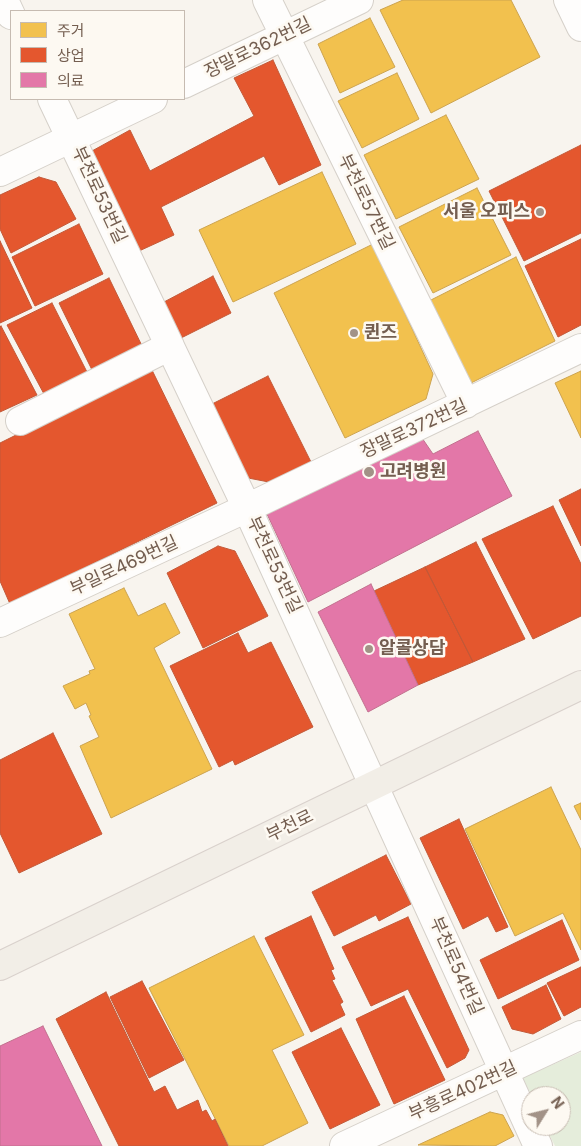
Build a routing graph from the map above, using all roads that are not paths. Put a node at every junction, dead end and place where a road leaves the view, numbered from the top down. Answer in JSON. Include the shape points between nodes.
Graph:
{"nodes":[{"id":1,"x":4,"y":0,"type":"edge"},
{"id":2,"x":267,"y":0,"type":"edge"},
{"id":3,"x":358,"y":0,"type":"edge"},
{"id":4,"x":568,"y":0,"type":"edge"},
{"id":5,"x":10,"y":13,"type":"edge"},
{"id":6,"x":581,"y":27,"type":"edge"},
{"id":7,"x":284,"y":36,"type":"junction"},
{"id":8,"x":185,"y":84,"type":"edge"},
{"id":9,"x":52,"y":100,"type":"edge"},
{"id":10,"x":151,"y":100,"type":"edge"},
{"id":11,"x":71,"y":138,"type":"junction"},
{"id":12,"x":0,"y":172,"type":"edge"},
{"id":13,"x":170,"y":346,"type":"junction"},
{"id":14,"x":581,"y":348,"type":"edge"},
{"id":15,"x":466,"y":404,"type":"junction"},
{"id":16,"x":20,"y":420,"type":"dead end"},
{"id":17,"x":247,"y":508,"type":"junction"},
{"id":18,"x":0,"y":623,"type":"edge"},
{"id":19,"x":581,"y":685,"type":"edge"},
{"id":20,"x":375,"y":785,"type":"junction"},
{"id":21,"x":0,"y":966,"type":"edge"},
{"id":22,"x":581,"y":1035,"type":"edge"},
{"id":23,"x":503,"y":1072,"type":"junction"},
{"id":24,"x":344,"y":1146,"type":"edge"},
{"id":25,"x":538,"y":1146,"type":"edge"}],
"edges":[{"from":1,"to":5,"type":"street"},
{"from":2,"to":7,"type":"street","name":"부천로57번길"},
{"from":3,"to":7,"type":"street","name":"장말로362번길"},
{"from":4,"to":6,"type":"street"},
{"from":7,"to":8,"type":"street","name":"장말로362번길"},
{"from":7,"to":15,"type":"street","name":"부천로57번길"},
{"from":9,"to":11,"type":"street","name":"부천로53번길"},
{"from":10,"to":11,"type":"street"},
{"from":11,"to":12,"type":"street"},
{"from":11,"to":13,"type":"street","name":"부천로53번길"},
{"from":13,"to":16,"type":"street"},
{"from":13,"to":17,"type":"street","name":"부천로53번길"},
{"from":14,"to":15,"type":"street","name":"장말로372번길"},
{"from":15,"to":17,"type":"street","name":"장말로372번길"},
{"from":17,"to":18,"type":"street","name":"부일로469번길"},
{"from":17,"to":20,"type":"street","name":"부천로53번길"},
{"from":19,"to":20,"type":"main road","name":"부천로"},
{"from":20,"to":21,"type":"main road","name":"부천로"},
{"from":20,"to":23,"type":"street","name":"부천로54번길"},
{"from":22,"to":23,"type":"street","name":"부흥로402번길"},
{"from":23,"to":24,"type":"street","name":"부흥로402번길"},
{"from":23,"to":25,"type":"street","name":"부천로54번길"}]}
